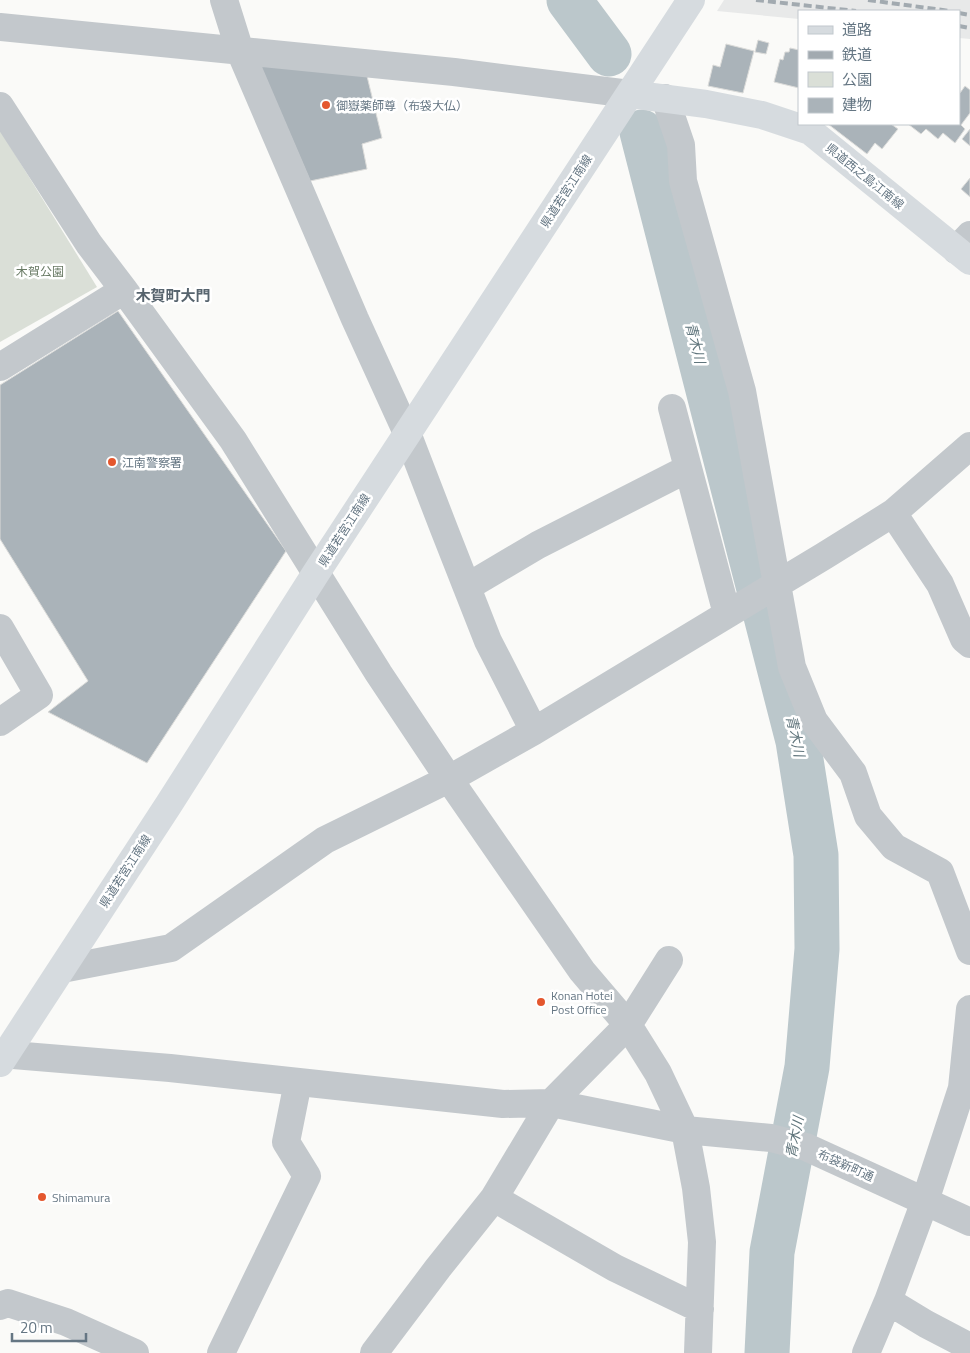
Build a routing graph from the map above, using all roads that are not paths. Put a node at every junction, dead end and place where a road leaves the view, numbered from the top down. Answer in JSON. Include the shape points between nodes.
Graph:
{"nodes":[{"id":1,"x":224,"y":0,"type":"edge"},
{"id":2,"x":691,"y":0,"type":"edge"},
{"id":3,"x":0,"y":27,"type":"edge"},
{"id":4,"x":240,"y":51,"type":"junction"},
{"id":5,"x":630,"y":94,"type":"junction"},
{"id":6,"x":665,"y":98,"type":"junction"},
{"id":7,"x":0,"y":106,"type":"edge"},
{"id":8,"x":965,"y":249,"type":"edge"},
{"id":9,"x":124,"y":290,"type":"junction"},
{"id":10,"x":0,"y":367,"type":"edge"},
{"id":11,"x":672,"y":408,"type":"dead end"},
{"id":12,"x":407,"y":433,"type":"junction"},
{"id":13,"x":970,"y":446,"type":"edge"},
{"id":14,"x":687,"y":469,"type":"junction"},
{"id":15,"x":893,"y":513,"type":"junction"},
{"id":16,"x":316,"y":573,"type":"junction"},
{"id":17,"x":775,"y":586,"type":"junction"},
{"id":18,"x":467,"y":587,"type":"junction"},
{"id":19,"x":736,"y":609,"type":"junction"},
{"id":20,"x":0,"y":628,"type":"edge"},
{"id":21,"x":970,"y":644,"type":"edge"},
{"id":22,"x":0,"y":722,"type":"edge"},
{"id":23,"x":534,"y":731,"type":"junction"},
{"id":24,"x":449,"y":779,"type":"junction"},
{"id":25,"x":970,"y":951,"type":"edge"},
{"id":26,"x":669,"y":960,"type":"dead end"},
{"id":27,"x":62,"y":969,"type":"junction"},
{"id":28,"x":970,"y":1009,"type":"edge"},
{"id":29,"x":628,"y":1025,"type":"junction"},
{"id":30,"x":2,"y":1057,"type":"edge"},
{"id":31,"x":298,"y":1082,"type":"junction"},
{"id":32,"x":551,"y":1103,"type":"junction"},
{"id":33,"x":685,"y":1130,"type":"junction"},
{"id":34,"x":494,"y":1198,"type":"junction"},
{"id":35,"x":925,"y":1201,"type":"junction"},
{"id":36,"x":970,"y":1222,"type":"edge"},
{"id":37,"x":888,"y":1301,"type":"junction"},
{"id":38,"x":0,"y":1306,"type":"edge"},
{"id":39,"x":700,"y":1309,"type":"junction"},
{"id":40,"x":970,"y":1347,"type":"edge"},
{"id":41,"x":135,"y":1353,"type":"edge"},
{"id":42,"x":221,"y":1353,"type":"edge"},
{"id":43,"x":374,"y":1353,"type":"edge"},
{"id":44,"x":698,"y":1353,"type":"edge"},
{"id":45,"x":866,"y":1353,"type":"edge"}],
"edges":[{"from":1,"to":4,"type":"street"},
{"from":2,"to":5,"type":"main road","name":"県道若宮江南線"},
{"from":3,"to":4,"type":"street"},
{"from":4,"to":5,"type":"street","via":[[454,72]]},
{"from":4,"to":12,"type":"street"},
{"from":5,"to":6,"type":"main road","name":"県道西之島江南線"},
{"from":5,"to":12,"type":"main road","name":"県道若宮江南線"},
{"from":6,"to":8,"type":"main road","name":"県道西之島江南線","via":[[762,115],[810,131]]},
{"from":6,"to":17,"type":"street","via":[[681,145],[683,181],[742,391]]},
{"from":7,"to":9,"type":"street","via":[[88,244]]},
{"from":9,"to":10,"type":"street"},
{"from":9,"to":16,"type":"street","via":[[233,440]]},
{"from":11,"to":14,"type":"street"},
{"from":12,"to":16,"type":"main road","name":"県道若宮江南線"},
{"from":12,"to":18,"type":"street"},
{"from":13,"to":15,"type":"street"},
{"from":14,"to":18,"type":"street","via":[[538,545]]},
{"from":14,"to":19,"type":"street"},
{"from":15,"to":17,"type":"street"},
{"from":15,"to":21,"type":"street","via":[[940,584],[964,638]]},
{"from":16,"to":24,"type":"street"},
{"from":16,"to":27,"type":"main road","name":"県道若宮江南線"},
{"from":17,"to":19,"type":"street"},
{"from":17,"to":25,"type":"street","via":[[792,666],[814,720],[853,773],[868,816],[894,847],[940,872]]},
{"from":18,"to":23,"type":"street","via":[[488,641]]},
{"from":19,"to":23,"type":"street"},
{"from":20,"to":22,"type":"street","via":[[39,695]]},
{"from":23,"to":24,"type":"street"},
{"from":24,"to":27,"type":"street","via":[[325,840],[171,948]]},
{"from":24,"to":29,"type":"street","via":[[582,971]]},
{"from":26,"to":29,"type":"street"},
{"from":27,"to":30,"type":"main road","name":"県道若宮江南線"},
{"from":28,"to":35,"type":"street","via":[[962,1088]]},
{"from":29,"to":32,"type":"street"},
{"from":29,"to":33,"type":"street","via":[[658,1073]]},
{"from":30,"to":31,"type":"street","name":"布袋新町通","via":[[170,1068]]},
{"from":31,"to":32,"type":"street","name":"布袋新町通","via":[[503,1104]]},
{"from":31,"to":42,"type":"street","via":[[286,1142],[307,1176]]},
{"from":32,"to":33,"type":"street","name":"布袋新町通"},
{"from":32,"to":34,"type":"street"},
{"from":33,"to":35,"type":"street","name":"布袋新町通","via":[[771,1138],[806,1147]]},
{"from":33,"to":39,"type":"street","via":[[702,1242]]},
{"from":34,"to":39,"type":"street","via":[[615,1268]]},
{"from":34,"to":43,"type":"street"},
{"from":35,"to":36,"type":"street","name":"布袋新町通"},
{"from":35,"to":37,"type":"street"},
{"from":37,"to":40,"type":"street"},
{"from":37,"to":45,"type":"street"},
{"from":38,"to":41,"type":"street","via":[[8,1303],[66,1322]]},
{"from":39,"to":44,"type":"street"}]}
